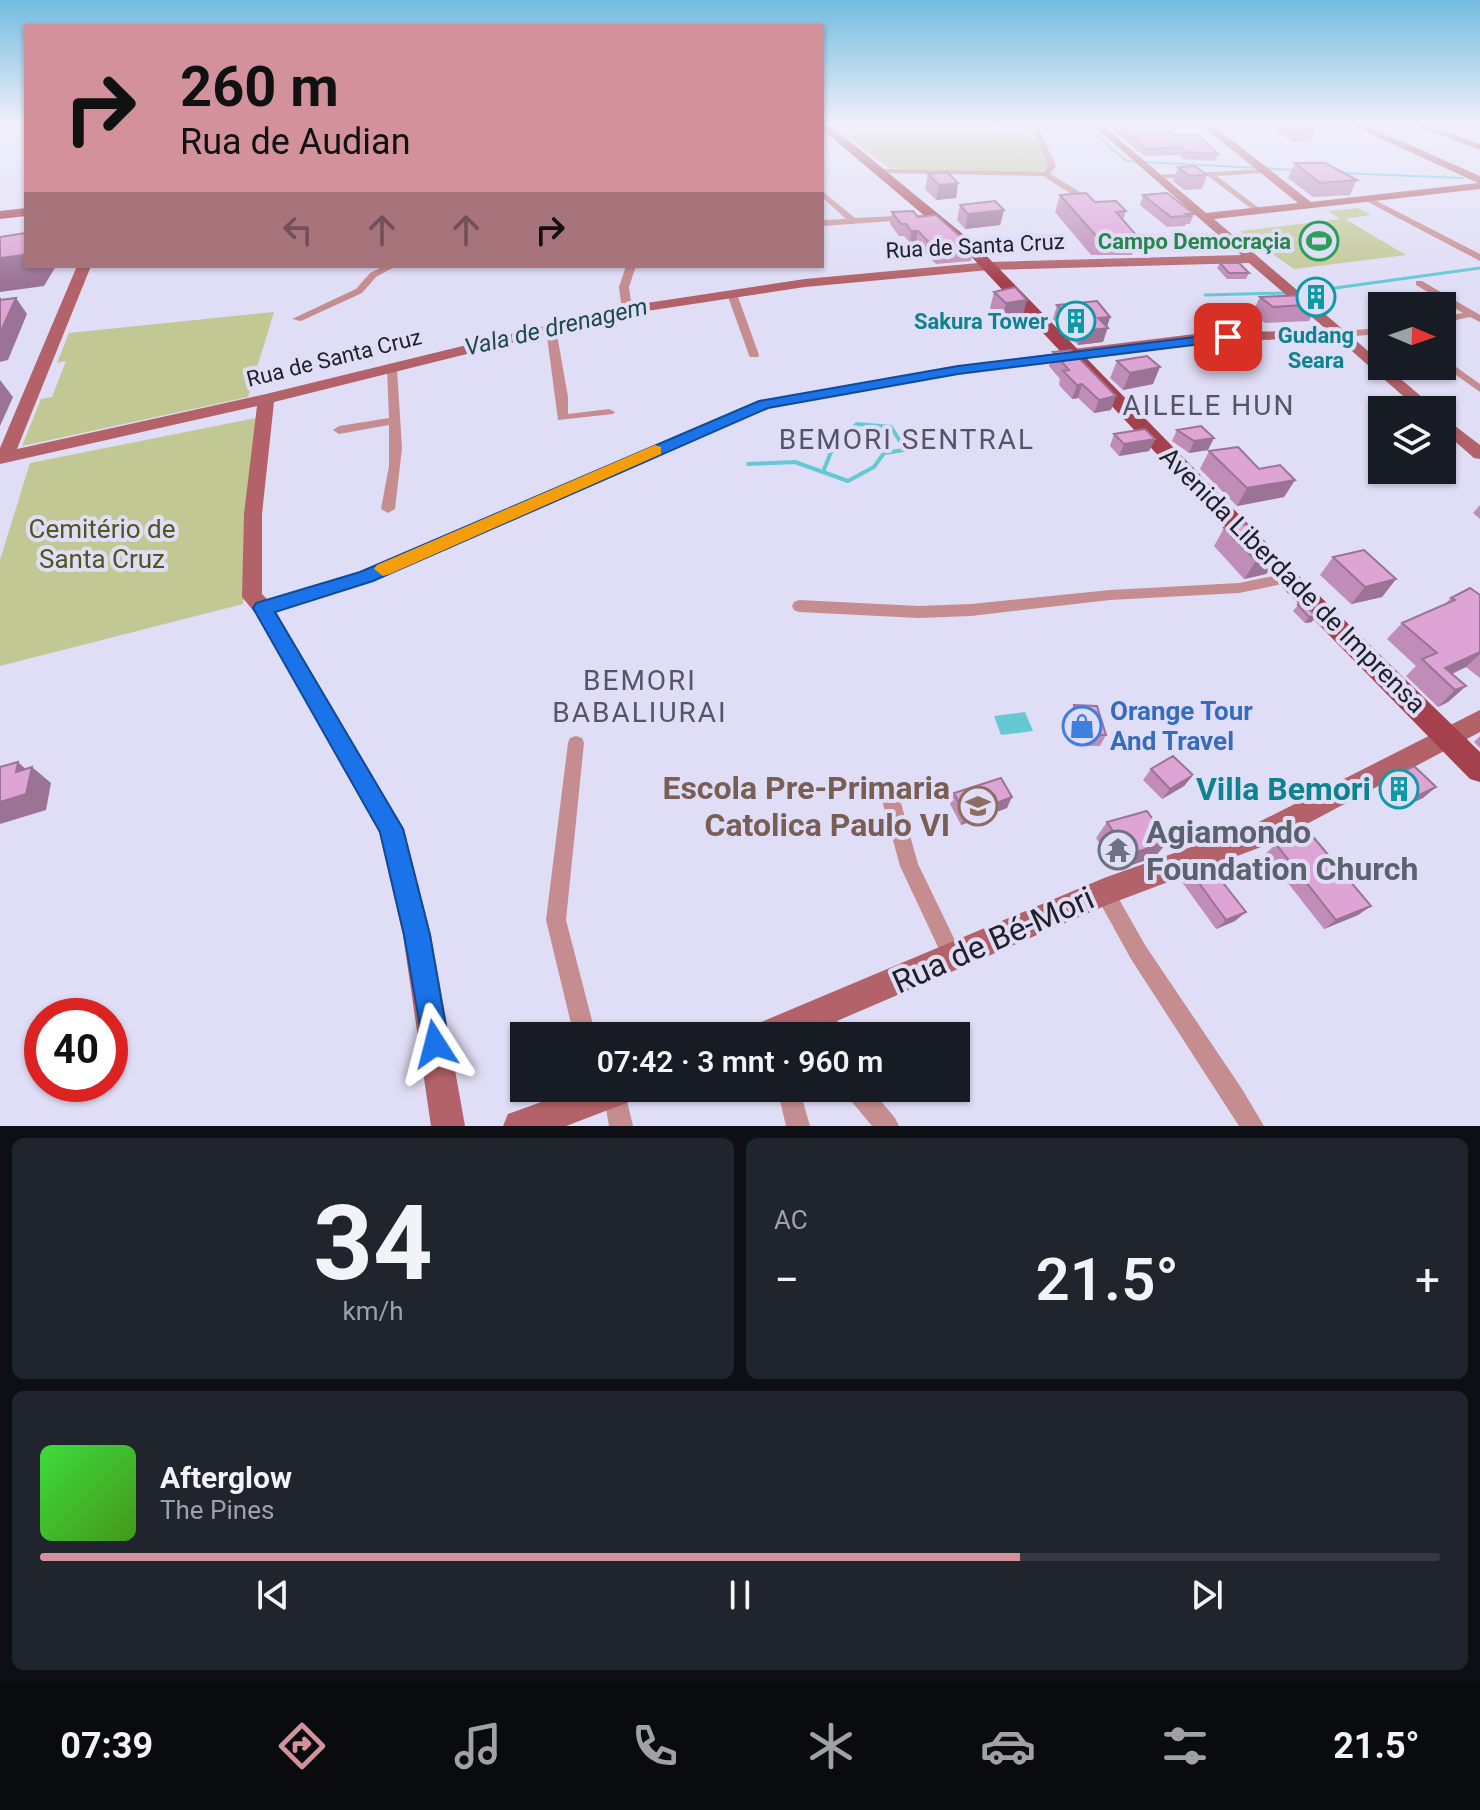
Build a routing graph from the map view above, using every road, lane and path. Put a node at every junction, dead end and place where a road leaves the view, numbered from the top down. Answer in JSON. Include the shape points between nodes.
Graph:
{"nodes":[{"id":1,"x":890,"y":177,"type":"edge"},
{"id":2,"x":1049,"y":177,"type":"edge"},
{"id":3,"x":1156,"y":177,"type":"joint"},
{"id":4,"x":1164,"y":177,"type":"edge"},
{"id":5,"x":1213,"y":177,"type":"edge"},
{"id":6,"x":1270,"y":177,"type":"edge"},
{"id":7,"x":1474,"y":179,"type":"edge"},
{"id":8,"x":824,"y":195,"type":"edge"},
{"id":9,"x":1367,"y":198,"type":"junction"},
{"id":10,"x":1077,"y":204,"type":"edge"},
{"id":11,"x":1308,"y":205,"type":"junction"},
{"id":12,"x":1257,"y":211,"type":"junction"},
{"id":13,"x":24,"y":212,"type":"edge"},
{"id":14,"x":0,"y":215,"type":"edge"},
{"id":15,"x":937,"y":216,"type":"junction"},
{"id":16,"x":1204,"y":217,"type":"junction"},
{"id":17,"x":853,"y":221,"type":"junction"},
{"id":18,"x":824,"y":223,"type":"edge"},
{"id":19,"x":1480,"y":258,"type":"edge"},
{"id":20,"x":1252,"y":259,"type":"junction"},
{"id":21,"x":989,"y":266,"type":"junction"},
{"id":22,"x":83,"y":268,"type":"edge"},
{"id":23,"x":387,"y":268,"type":"edge"},
{"id":24,"x":630,"y":268,"type":"edge"},
{"id":25,"x":1419,"y":283,"type":"dead end"},
{"id":26,"x":732,"y":294,"type":"junction"},
{"id":27,"x":626,"y":308,"type":"junction"},
{"id":28,"x":1476,"y":316,"type":"edge"},
{"id":29,"x":1456,"y":318,"type":"edge"},
{"id":30,"x":297,"y":319,"type":"dead end"},
{"id":31,"x":551,"y":329,"type":"junction"},
{"id":32,"x":1368,"y":332,"type":"edge"},
{"id":33,"x":1340,"y":334,"type":"junction"},
{"id":34,"x":1073,"y":354,"type":"junction"},
{"id":35,"x":754,"y":355,"type":"dead end"},
{"id":36,"x":392,"y":369,"type":"junction"},
{"id":37,"x":1456,"y":371,"type":"edge"},
{"id":38,"x":1480,"y":389,"type":"edge"},
{"id":39,"x":1413,"y":396,"type":"edge"},
{"id":40,"x":266,"y":399,"type":"junction"},
{"id":41,"x":609,"y":412,"type":"dead end"},
{"id":42,"x":394,"y":421,"type":"junction"},
{"id":43,"x":339,"y":430,"type":"dead end"},
{"id":44,"x":1456,"y":433,"type":"edge"},
{"id":45,"x":1480,"y":454,"type":"edge"},
{"id":46,"x":2,"y":457,"type":"edge"},
{"id":47,"x":388,"y":509,"type":"dead end"},
{"id":48,"x":1287,"y":578,"type":"junction"},
{"id":49,"x":799,"y":606,"type":"dead end"},
{"id":50,"x":263,"y":608,"type":"junction"},
{"id":51,"x":1480,"y":720,"type":"edge"},
{"id":52,"x":1449,"y":738,"type":"junction"},
{"id":53,"x":576,"y":743,"type":"dead end"},
{"id":54,"x":1480,"y":770,"type":"edge"},
{"id":55,"x":888,"y":789,"type":"dead end"},
{"id":56,"x":1104,"y":892,"type":"junction"},
{"id":57,"x":953,"y":957,"type":"junction"},
{"id":58,"x":582,"y":1022,"type":"edge"},
{"id":59,"x":834,"y":1022,"type":"edge"},
{"id":60,"x":581,"y":1102,"type":"edge"},
{"id":61,"x":613,"y":1102,"type":"edge"},
{"id":62,"x":792,"y":1102,"type":"edge"},
{"id":63,"x":867,"y":1102,"type":"edge"},
{"id":64,"x":448,"y":1126,"type":"edge"},
{"id":65,"x":520,"y":1126,"type":"edge"},
{"id":66,"x":621,"y":1126,"type":"edge"},
{"id":67,"x":798,"y":1126,"type":"edge"},
{"id":68,"x":887,"y":1126,"type":"edge"},
{"id":69,"x":1252,"y":1126,"type":"edge"}],
"edges":[{"from":1,"to":15,"type":"main road","name":"Avenida Liberdade de Imprensa"},
{"from":2,"to":10,"type":"street","via":[[1087,200]]},
{"from":3,"to":4,"type":"street"},
{"from":3,"to":16,"type":"street"},
{"from":5,"to":12,"type":"street"},
{"from":6,"to":11,"type":"street"},
{"from":7,"to":9,"type":"street"},
{"from":8,"to":17,"type":"street"},
{"from":9,"to":11,"type":"street"},
{"from":9,"to":19,"type":"street"},
{"from":11,"to":12,"type":"street"},
{"from":12,"to":16,"type":"street"},
{"from":13,"to":14,"type":"main road"},
{"from":15,"to":17,"type":"street"},
{"from":15,"to":21,"type":"main road","name":"Avenida Liberdade de Imprensa"},
{"from":16,"to":20,"type":"street"},
{"from":17,"to":18,"type":"street"},
{"from":20,"to":21,"type":"street","name":"Rua de Santa Cruz"},
{"from":20,"to":33,"type":"street"},
{"from":21,"to":26,"type":"street","name":"Rua de Santa Cruz"},
{"from":21,"to":34,"type":"main road","name":"Avenida Liberdade de Imprensa"},
{"from":22,"to":46,"type":"street"},
{"from":23,"to":30,"type":"street","via":[[359,291]]},
{"from":24,"to":27,"type":"street","via":[[624,287]]},
{"from":25,"to":28,"type":"street"},
{"from":26,"to":27,"type":"street","name":"Rua de Santa Cruz"},
{"from":26,"to":35,"type":"street"},
{"from":27,"to":31,"type":"street","name":"Rua de Santa Cruz"},
{"from":28,"to":29,"type":"street"},
{"from":31,"to":36,"type":"street","name":"Rua de Santa Cruz"},
{"from":31,"to":41,"type":"street","via":[[562,418]]},
{"from":32,"to":33,"type":"street"},
{"from":33,"to":34,"type":"street","via":[[1203,337]]},
{"from":33,"to":39,"type":"street"},
{"from":34,"to":48,"type":"main road","name":"Avenida Liberdade de Imprensa"},
{"from":34,"to":50,"type":"street","via":[[764,404],[367,577]]},
{"from":36,"to":40,"type":"street","name":"Rua de Santa Cruz"},
{"from":36,"to":42,"type":"street"},
{"from":37,"to":38,"type":"street"},
{"from":40,"to":46,"type":"street","name":"Rua de Santa Cruz"},
{"from":40,"to":50,"type":"street","via":[[253,514],[252,597]]},
{"from":42,"to":43,"type":"street"},
{"from":42,"to":47,"type":"street","via":[[394,482]]},
{"from":44,"to":45,"type":"street"},
{"from":48,"to":49,"type":"street","via":[[1239,588],[971,610]]},
{"from":48,"to":52,"type":"main road","name":"Avenida Liberdade de Imprensa"},
{"from":50,"to":64,"type":"street","via":[[391,829],[417,935]]},
{"from":51,"to":52,"type":"street","name":"Rua de Bé-Mori"},
{"from":52,"to":54,"type":"main road","name":"Avenida Liberdade de Imprensa"},
{"from":52,"to":56,"type":"street","name":"Rua de Bé-Mori","via":[[1260,835]]},
{"from":53,"to":58,"type":"street","via":[[556,920]]},
{"from":55,"to":57,"type":"street","via":[[909,866]]},
{"from":56,"to":57,"type":"street","name":"Rua de Bé-Mori"},
{"from":56,"to":69,"type":"street","via":[[1133,949],[1204,1047]]},
{"from":57,"to":59,"type":"street","name":"Rua de Bé-Mori"},
{"from":60,"to":65,"type":"street"},
{"from":61,"to":66,"type":"street"},
{"from":62,"to":67,"type":"street"},
{"from":63,"to":68,"type":"street"}]}
